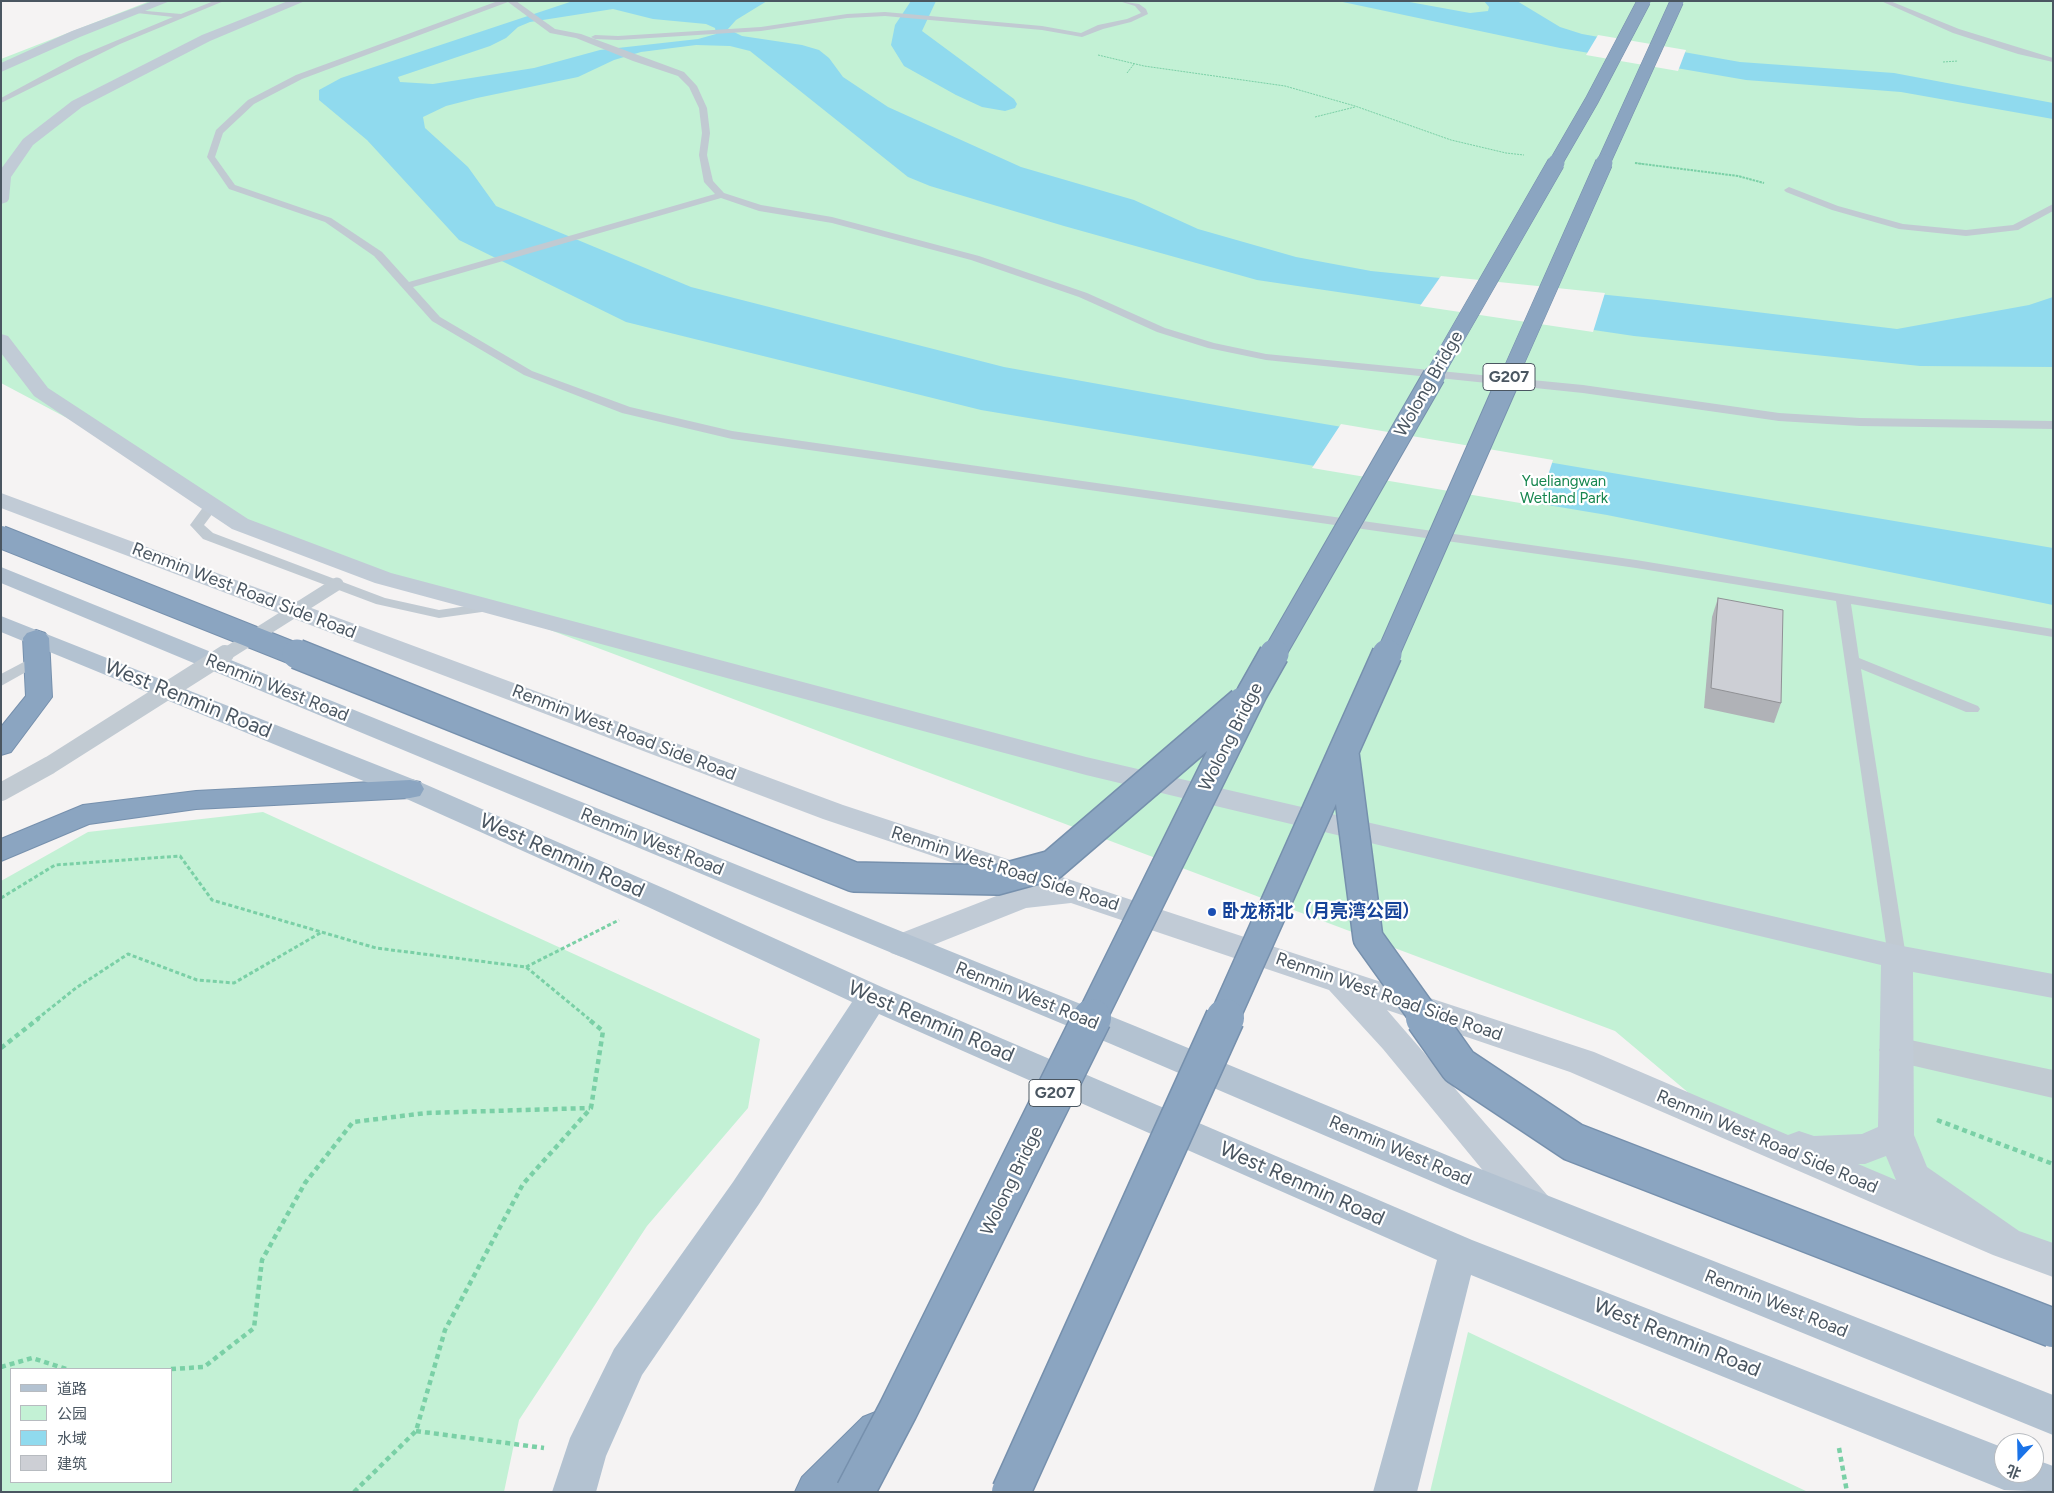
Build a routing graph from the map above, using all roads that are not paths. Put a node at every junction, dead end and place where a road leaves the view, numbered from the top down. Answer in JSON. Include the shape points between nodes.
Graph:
{"nodes":[{"id":1,"x":164,"y":1,"type":"edge"},
{"id":2,"x":221,"y":1,"type":"edge"},
{"id":3,"x":299,"y":1,"type":"edge"},
{"id":4,"x":505,"y":1,"type":"edge"},
{"id":5,"x":511,"y":1,"type":"edge"},
{"id":6,"x":1122,"y":1,"type":"edge"},
{"id":7,"x":1644,"y":1,"type":"edge"},
{"id":8,"x":1677,"y":1,"type":"edge"},
{"id":9,"x":1884,"y":1,"type":"edge"},
{"id":10,"x":138,"y":6,"type":"edge"},
{"id":11,"x":181,"y":16,"type":"junction"},
{"id":12,"x":932,"y":17,"type":"joint"},
{"id":13,"x":734,"y":31,"type":"joint"},
{"id":14,"x":578,"y":36,"type":"junction"},
{"id":15,"x":26,"y":43,"type":"dead end"},
{"id":16,"x":2053,"y":60,"type":"edge"},
{"id":17,"x":1,"y":68,"type":"edge"},
{"id":18,"x":1,"y":101,"type":"edge"},
{"id":19,"x":1789,"y":190,"type":"road end"},
{"id":20,"x":721,"y":195,"type":"junction"},
{"id":21,"x":1,"y":198,"type":"edge"},
{"id":22,"x":2053,"y":207,"type":"edge"},
{"id":23,"x":406,"y":286,"type":"junction"},
{"id":24,"x":1,"y":340,"type":"edge"},
{"id":25,"x":2053,"y":425,"type":"edge"},
{"id":26,"x":1,"y":500,"type":"edge"},
{"id":27,"x":212,"y":505,"type":"junction"},
{"id":28,"x":1,"y":537,"type":"edge"},
{"id":29,"x":1,"y":574,"type":"edge"},
{"id":30,"x":337,"y":584,"type":"junction"},
{"id":31,"x":1843,"y":599,"type":"junction"},
{"id":32,"x":490,"y":607,"type":"junction"},
{"id":33,"x":1,"y":623,"type":"edge"},
{"id":34,"x":2053,"y":633,"type":"edge"},
{"id":35,"x":36,"y":649,"type":"junction"},
{"id":36,"x":1852,"y":660,"type":"junction"},
{"id":37,"x":1,"y":682,"type":"edge"},
{"id":38,"x":1252,"y":693,"type":"junction"},
{"id":39,"x":1972,"y":708,"type":"dead end"},
{"id":40,"x":1,"y":746,"type":"edge"},
{"id":41,"x":1344,"y":753,"type":"junction"},
{"id":42,"x":410,"y":789,"type":"junction"},
{"id":43,"x":1,"y":792,"type":"edge"},
{"id":44,"x":1,"y":851,"type":"edge"},
{"id":45,"x":1078,"y":894,"type":"junction"},
{"id":46,"x":902,"y":945,"type":"junction"},
{"id":47,"x":1897,"y":956,"type":"junction"},
{"id":48,"x":1338,"y":979,"type":"junction"},
{"id":49,"x":2053,"y":986,"type":"edge"},
{"id":50,"x":872,"y":998,"type":"junction"},
{"id":51,"x":1896,"y":1050,"type":"junction"},
{"id":52,"x":2053,"y":1084,"type":"edge"},
{"id":53,"x":1896,"y":1120,"type":"junction"},
{"id":54,"x":1728,"y":1126,"type":"junction"},
{"id":55,"x":1535,"y":1207,"type":"junction"},
{"id":56,"x":2006,"y":1243,"type":"junction"},
{"id":57,"x":1458,"y":1252,"type":"junction"},
{"id":58,"x":2053,"y":1260,"type":"edge"},
{"id":59,"x":2053,"y":1328,"type":"edge"},
{"id":60,"x":898,"y":1410,"type":"junction"},
{"id":61,"x":2053,"y":1415,"type":"edge"},
{"id":62,"x":1994,"y":1465,"type":"edge"},
{"id":63,"x":2040,"y":1483,"type":"edge"},
{"id":64,"x":2053,"y":1488,"type":"edge"},
{"id":65,"x":574,"y":1492,"type":"edge"},
{"id":66,"x":817,"y":1492,"type":"edge"},
{"id":67,"x":855,"y":1492,"type":"edge"},
{"id":68,"x":1011,"y":1492,"type":"edge"},
{"id":69,"x":1395,"y":1492,"type":"edge"}],
"edges":[{"from":1,"to":10,"type":"street"},
{"from":2,"to":11,"type":"lane"},
{"from":3,"to":21,"type":"street","via":[[206,38],[77,104],[28,142],[4,177]]},
{"from":4,"to":23,"type":"lane","via":[[299,77],[251,102],[219,132],[211,157],[232,187],[328,220],[378,254]]},
{"from":5,"to":14,"type":"lane","via":[[553,31]]},
{"from":6,"to":12,"type":"lane","via":[[1137,5],[1145,14],[1082,35]]},
{"from":7,"to":38,"type":"highway","name":"Wolong Bridge","number":"G207","bridge":true,"via":[[1582,117]]},
{"from":8,"to":41,"type":"highway","number":"G207","bridge":true},
{"from":9,"to":16,"type":"lane","via":[[1956,31]]},
{"from":10,"to":11,"type":"lane"},
{"from":10,"to":15,"type":"street"},
{"from":10,"to":17,"type":"street"},
{"from":11,"to":18,"type":"lane","via":[[80,59]]},
{"from":12,"to":13,"type":"lane","via":[[847,16]]},
{"from":13,"to":14,"type":"lane","via":[[618,38]]},
{"from":14,"to":20,"type":"lane","via":[[681,74],[693,86],[703,108],[704,154],[709,182]]},
{"from":19,"to":22,"type":"lane","via":[[1835,208],[1902,227],[1966,233],[2015,228]]},
{"from":20,"to":23,"type":"lane"},
{"from":20,"to":25,"type":"lane","via":[[759,208],[832,220],[975,258],[1083,295],[1162,330],[1212,346],[1266,357],[1583,389],[1779,417],[1860,422]]},
{"from":23,"to":31,"type":"lane","via":[[436,320],[528,373],[626,410],[732,435],[1636,564]]},
{"from":24,"to":27,"type":"street","via":[[41,392]]},
{"from":26,"to":45,"type":"street","name":"Renmin West Road Side Road","via":[[832,812]]},
{"from":27,"to":30,"type":"lane","via":[[197,525],[208,536]]},
{"from":27,"to":32,"type":"street","via":[[240,524],[383,578]]},
{"from":28,"to":38,"type":"highway","bridge":true,"via":[[854,877],[997,880],[1052,865]]},
{"from":29,"to":46,"type":"main road","name":"Renmin West Road"},
{"from":30,"to":32,"type":"lane","via":[[381,601],[439,614]]},
{"from":30,"to":43,"type":"lane","bridge":true,"via":[[50,765]]},
{"from":31,"to":34,"type":"lane"},
{"from":31,"to":36,"type":"lane"},
{"from":32,"to":47,"type":"street","via":[[1086,766]]},
{"from":33,"to":35,"type":"main road","name":"West Renmin Road"},
{"from":35,"to":37,"type":"lane"},
{"from":35,"to":40,"type":"highway","via":[[39,697]]},
{"from":35,"to":42,"type":"main road","name":"West Renmin Road"},
{"from":36,"to":39,"type":"lane"},
{"from":36,"to":47,"type":"lane"},
{"from":38,"to":60,"type":"highway","name":"Wolong Bridge","number":"G207","bridge":true},
{"from":41,"to":59,"type":"highway","bridge":true,"via":[[1368,938],[1459,1066],[1573,1142]]},
{"from":41,"to":68,"type":"highway","number":"G207","bridge":true},
{"from":42,"to":44,"type":"highway","via":[[196,800],[83,815]]},
{"from":42,"to":50,"type":"main road","name":"West Renmin Road"},
{"from":45,"to":46,"type":"street","via":[[1022,897]]},
{"from":45,"to":48,"type":"street","name":"Renmin West Road Side Road"},
{"from":46,"to":55,"type":"main road","name":"Renmin West Road"},
{"from":47,"to":49,"type":"street"},
{"from":47,"to":51,"type":"street","name":"Renmin West Road Side Road"},
{"from":48,"to":54,"type":"street","name":"Renmin West Road Side Road","via":[[1582,1062]]},
{"from":48,"to":55,"type":"street"},
{"from":50,"to":57,"type":"main road","name":"West Renmin Road"},
{"from":50,"to":65,"type":"main road","via":[[746,1193],[628,1362],[585,1453]]},
{"from":51,"to":52,"type":"street"},
{"from":51,"to":53,"type":"street","name":"Renmin West Road Side Road"},
{"from":53,"to":54,"type":"street","via":[[1865,1149],[1814,1151]]},
{"from":53,"to":56,"type":"street","name":"Renmin West Road Side Road","via":[[1913,1177]]},
{"from":54,"to":56,"type":"street","name":"Renmin West Road Side Road"},
{"from":55,"to":61,"type":"main road","name":"Renmin West Road"},
{"from":56,"to":58,"type":"street","name":"Renmin West Road Side Road"},
{"from":57,"to":62,"type":"main road","name":"West Renmin Road"},
{"from":57,"to":69,"type":"main road"},
{"from":60,"to":66,"type":"highway","bridge":true},
{"from":60,"to":67,"type":"highway","name":"Wolong Bridge","number":"G207","bridge":true},
{"from":63,"to":64,"type":"main road"}]}
